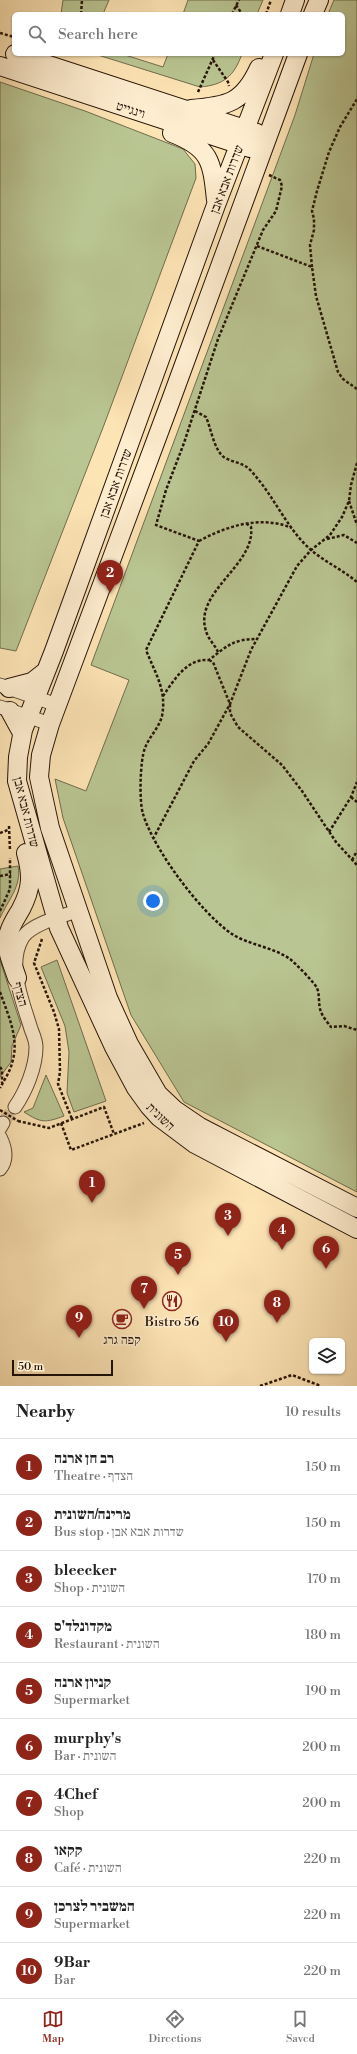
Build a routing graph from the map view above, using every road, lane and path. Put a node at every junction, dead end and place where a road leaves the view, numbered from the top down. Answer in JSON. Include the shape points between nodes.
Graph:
{"nodes":[{"id":1,"x":82,"y":0,"type":"edge"},
{"id":2,"x":239,"y":0,"type":"edge"},
{"id":3,"x":271,"y":0,"type":"edge"},
{"id":4,"x":295,"y":0,"type":"edge"},
{"id":5,"x":319,"y":0,"type":"edge"},
{"id":6,"x":236,"y":5,"type":"junction"},
{"id":7,"x":81,"y":12,"type":"edge"},
{"id":8,"x":233,"y":12,"type":"edge"},
{"id":9,"x":241,"y":12,"type":"edge"},
{"id":10,"x":267,"y":12,"type":"edge"},
{"id":11,"x":291,"y":12,"type":"edge"},
{"id":12,"x":314,"y":12,"type":"edge"},
{"id":13,"x":0,"y":33,"type":"edge"},
{"id":14,"x":12,"y":36,"type":"edge"},
{"id":15,"x":0,"y":50,"type":"edge"},
{"id":16,"x":12,"y":53,"type":"edge"},
{"id":17,"x":20,"y":56,"type":"edge"},
{"id":18,"x":214,"y":56,"type":"edge"},
{"id":19,"x":264,"y":56,"type":"edge"},
{"id":20,"x":273,"y":56,"type":"edge"},
{"id":21,"x":297,"y":56,"type":"edge"},
{"id":22,"x":212,"y":60,"type":"junction"},
{"id":23,"x":0,"y":66,"type":"edge"},
{"id":24,"x":228,"y":82,"type":"dead end"},
{"id":25,"x":198,"y":92,"type":"dead end"},
{"id":26,"x":92,"y":97,"type":"junction"},
{"id":27,"x":357,"y":99,"type":"edge"},
{"id":28,"x":186,"y":110,"type":"junction"},
{"id":29,"x":242,"y":137,"type":"junction"},
{"id":30,"x":264,"y":144,"type":"junction"},
{"id":31,"x":268,"y":174,"type":"dead end"},
{"id":32,"x":216,"y":204,"type":"junction"},
{"id":33,"x":257,"y":246,"type":"junction"},
{"id":34,"x":312,"y":267,"type":"junction"},
{"id":35,"x":357,"y":389,"type":"edge"},
{"id":36,"x":195,"y":411,"type":"junction"},
{"id":37,"x":357,"y":463,"type":"edge"},
{"id":38,"x":349,"y":501,"type":"junction"},
{"id":39,"x":247,"y":524,"type":"junction"},
{"id":40,"x":357,"y":525,"type":"edge"},
{"id":41,"x":292,"y":528,"type":"junction"},
{"id":42,"x":324,"y":540,"type":"junction"},
{"id":43,"x":199,"y":541,"type":"junction"},
{"id":44,"x":357,"y":544,"type":"edge"},
{"id":45,"x":311,"y":550,"type":"junction"},
{"id":46,"x":357,"y":582,"type":"edge"},
{"id":47,"x":257,"y":640,"type":"junction"},
{"id":48,"x":218,"y":652,"type":"junction"},
{"id":49,"x":209,"y":660,"type":"junction"},
{"id":50,"x":46,"y":671,"type":"junction"},
{"id":51,"x":4,"y":687,"type":"edge"},
{"id":52,"x":35,"y":697,"type":"junction"},
{"id":53,"x":163,"y":697,"type":"junction"},
{"id":54,"x":230,"y":704,"type":"junction"},
{"id":55,"x":57,"y":705,"type":"junction"},
{"id":56,"x":5,"y":709,"type":"edge"},
{"id":57,"x":50,"y":724,"type":"junction"},
{"id":58,"x":26,"y":725,"type":"junction"},
{"id":59,"x":17,"y":781,"type":"junction"},
{"id":60,"x":357,"y":782,"type":"edge"},
{"id":61,"x":351,"y":797,"type":"junction"},
{"id":62,"x":357,"y":802,"type":"edge"},
{"id":63,"x":9,"y":826,"type":"dead end"},
{"id":64,"x":8,"y":830,"type":"junction"},
{"id":65,"x":329,"y":832,"type":"junction"},
{"id":66,"x":0,"y":833,"type":"edge"},
{"id":67,"x":153,"y":840,"type":"junction"},
{"id":68,"x":357,"y":852,"type":"edge"},
{"id":69,"x":352,"y":860,"type":"junction"},
{"id":70,"x":357,"y":865,"type":"edge"},
{"id":71,"x":18,"y":872,"type":"dead end"},
{"id":72,"x":11,"y":874,"type":"junction"},
{"id":73,"x":0,"y":876,"type":"edge"},
{"id":74,"x":10,"y":889,"type":"junction"},
{"id":75,"x":27,"y":895,"type":"junction"},
{"id":76,"x":77,"y":911,"type":"junction"},
{"id":77,"x":0,"y":912,"type":"edge"},
{"id":78,"x":57,"y":918,"type":"junction"},
{"id":79,"x":40,"y":925,"type":"junction"},
{"id":80,"x":17,"y":978,"type":"junction"},
{"id":81,"x":0,"y":992,"type":"edge"},
{"id":82,"x":357,"y":1030,"type":"edge"},
{"id":83,"x":0,"y":1067,"type":"edge"},
{"id":84,"x":2,"y":1084,"type":"junction"},
{"id":85,"x":0,"y":1088,"type":"edge"},
{"id":86,"x":15,"y":1107,"type":"tunnel mouth"},
{"id":87,"x":0,"y":1110,"type":"edge"},
{"id":88,"x":159,"y":1117,"type":"junction"},
{"id":89,"x":72,"y":1119,"type":"junction"},
{"id":90,"x":61,"y":1123,"type":"junction"},
{"id":91,"x":114,"y":1134,"type":"junction"},
{"id":92,"x":0,"y":1137,"type":"edge"},
{"id":93,"x":0,"y":1169,"type":"edge"},
{"id":94,"x":357,"y":1208,"type":"edge"},
{"id":95,"x":357,"y":1229,"type":"edge"},
{"id":96,"x":260,"y":1386,"type":"edge"},
{"id":97,"x":321,"y":1386,"type":"edge"}],
"edges":[{"from":1,"to":7,"type":"path"},
{"from":2,"to":6,"type":"path"},
{"from":3,"to":10,"type":"path"},
{"from":4,"to":11,"type":"street"},
{"from":5,"to":12,"type":"street"},
{"from":6,"to":8,"type":"path"},
{"from":6,"to":9,"type":"path"},
{"from":13,"to":14,"type":"path"},
{"from":15,"to":16,"type":"street","name":"וינגייט"},
{"from":17,"to":28,"type":"street","name":"וינגייט"},
{"from":18,"to":22,"type":"path"},
{"from":19,"to":28,"type":"street","via":[[253,82],[243,95],[212,108]]},
{"from":20,"to":29,"type":"street","name":"שדרות אבא אבן"},
{"from":21,"to":30,"type":"street","name":"שדרות אבא אבן"},
{"from":22,"to":24,"type":"path"},
{"from":22,"to":25,"type":"path"},
{"from":23,"to":26,"type":"street","name":"וינגייט"},
{"from":26,"to":29,"type":"street","name":"וינגייט"},
{"from":26,"to":32,"type":"street","via":[[116,114],[186,138],[200,148],[212,165]]},
{"from":27,"to":34,"type":"path","via":[[340,126],[317,191],[312,211]]},
{"from":28,"to":29,"type":"street","name":"וינגייט"},
{"from":29,"to":30,"type":"street","name":"וינגייט"},
{"from":29,"to":32,"type":"street","name":"שדרות אבא אבן"},
{"from":30,"to":55,"type":"street","name":"שדרות אבא אבן","via":[[172,400]]},
{"from":31,"to":33,"type":"path","via":[[280,180],[282,186],[276,211],[263,230]]},
{"from":32,"to":50,"type":"street","name":"שדרות אבא אבן"},
{"from":33,"to":34,"type":"path"},
{"from":33,"to":36,"type":"path","via":[[218,339]]},
{"from":34,"to":35,"type":"path","via":[[316,296],[338,372]]},
{"from":36,"to":41,"type":"path","via":[[206,416],[220,453],[225,458],[246,466],[265,487]]},
{"from":36,"to":43,"type":"path","via":[[156,525]]},
{"from":37,"to":38,"type":"path"},
{"from":38,"to":40,"type":"path"},
{"from":38,"to":42,"type":"path","via":[[342,517]]},
{"from":39,"to":41,"type":"path","via":[[282,524]]},
{"from":39,"to":43,"type":"path","via":[[221,529]]},
{"from":39,"to":48,"type":"path","via":[[251,528],[250,542],[230,575],[218,588],[206,612],[205,631]]},
{"from":41,"to":45,"type":"path"},
{"from":42,"to":44,"type":"path","via":[[344,535]]},
{"from":42,"to":45,"type":"path"},
{"from":43,"to":53,"type":"path","via":[[146,650],[161,683]]},
{"from":45,"to":46,"type":"path"},
{"from":45,"to":47,"type":"path","via":[[296,566]]},
{"from":47,"to":48,"type":"path","via":[[236,641]]},
{"from":47,"to":54,"type":"path"},
{"from":48,"to":49,"type":"path"},
{"from":49,"to":53,"type":"path","via":[[194,661],[174,680]]},
{"from":49,"to":54,"type":"path","via":[[213,662]]},
{"from":50,"to":51,"type":"street","via":[[32,682]]},
{"from":50,"to":52,"type":"street","name":"שדרות אבא אבן"},
{"from":51,"to":52,"type":"street"},
{"from":52,"to":55,"type":"street"},
{"from":52,"to":58,"type":"street","name":"שדרות אבא אבן"},
{"from":53,"to":67,"type":"path","via":[[162,716],[145,747],[141,762],[142,813]]},
{"from":54,"to":65,"type":"path","via":[[230,713],[238,727],[282,764]]},
{"from":54,"to":67,"type":"path","via":[[208,744],[194,761]]},
{"from":55,"to":57,"type":"street","name":"שדרות אבא אבן"},
{"from":56,"to":58,"type":"street"},
{"from":57,"to":58,"type":"street"},
{"from":57,"to":76,"type":"street","name":"שדרות אבא אבן","via":[[41,754],[39,777],[50,828]]},
{"from":58,"to":59,"type":"street","name":"שדרות אבא אבן","via":[[18,757]]},
{"from":59,"to":75,"type":"street","via":[[16,813],[31,872]]},
{"from":59,"to":78,"type":"street","name":"שדרות אבא אבן"},
{"from":60,"to":61,"type":"path"},
{"from":61,"to":62,"type":"path"},
{"from":61,"to":65,"type":"path"},
{"from":63,"to":64,"type":"path"},
{"from":64,"to":66,"type":"path"},
{"from":64,"to":72,"type":"path"},
{"from":65,"to":69,"type":"path"},
{"from":67,"to":82,"type":"path","via":[[178,877],[220,923],[233,934],[290,959],[317,988],[321,1012],[331,1027],[344,1026]]},
{"from":68,"to":69,"type":"path"},
{"from":69,"to":70,"type":"path"},
{"from":71,"to":72,"type":"path"},
{"from":72,"to":73,"type":"path"},
{"from":72,"to":74,"type":"path"},
{"from":74,"to":75,"type":"path"},
{"from":74,"to":77,"type":"path"},
{"from":75,"to":80,"type":"street","via":[[8,937],[7,948]]},
{"from":76,"to":78,"type":"street","name":"הצדף"},
{"from":76,"to":94,"type":"street","name":"השונית","via":[[114,1011],[129,1044],[158,1094],[174,1110],[200,1127]]},
{"from":78,"to":79,"type":"street","name":"הצדף"},
{"from":78,"to":88,"type":"street","name":"השונית","via":[[59,928],[114,1047],[136,1088]]},
{"from":79,"to":80,"type":"street","name":"הצדף","via":[[23,937],[17,957]]},
{"from":79,"to":89,"type":"path","via":[[43,936],[34,963],[59,1028],[58,1084]]},
{"from":80,"to":86,"type":"street","name":"הצדף","via":[[36,1046],[31,1075]]},
{"from":81,"to":84,"type":"path","via":[[14,1035],[12,1064]]},
{"from":83,"to":84,"type":"path"},
{"from":84,"to":85,"type":"path"},
{"from":87,"to":90,"type":"path","bridge":true,"via":[[18,1121],[49,1128]]},
{"from":88,"to":91,"type":"path"},
{"from":88,"to":95,"type":"street","name":"השונית","via":[[195,1144]]},
{"from":89,"to":90,"type":"path"},
{"from":89,"to":91,"type":"path","via":[[104,1107]]},
{"from":90,"to":91,"type":"path","via":[[71,1150]]},
{"from":92,"to":93,"type":"street","via":[[5,1153]]},
{"from":96,"to":97,"type":"path","via":[[292,1375]]}]}
